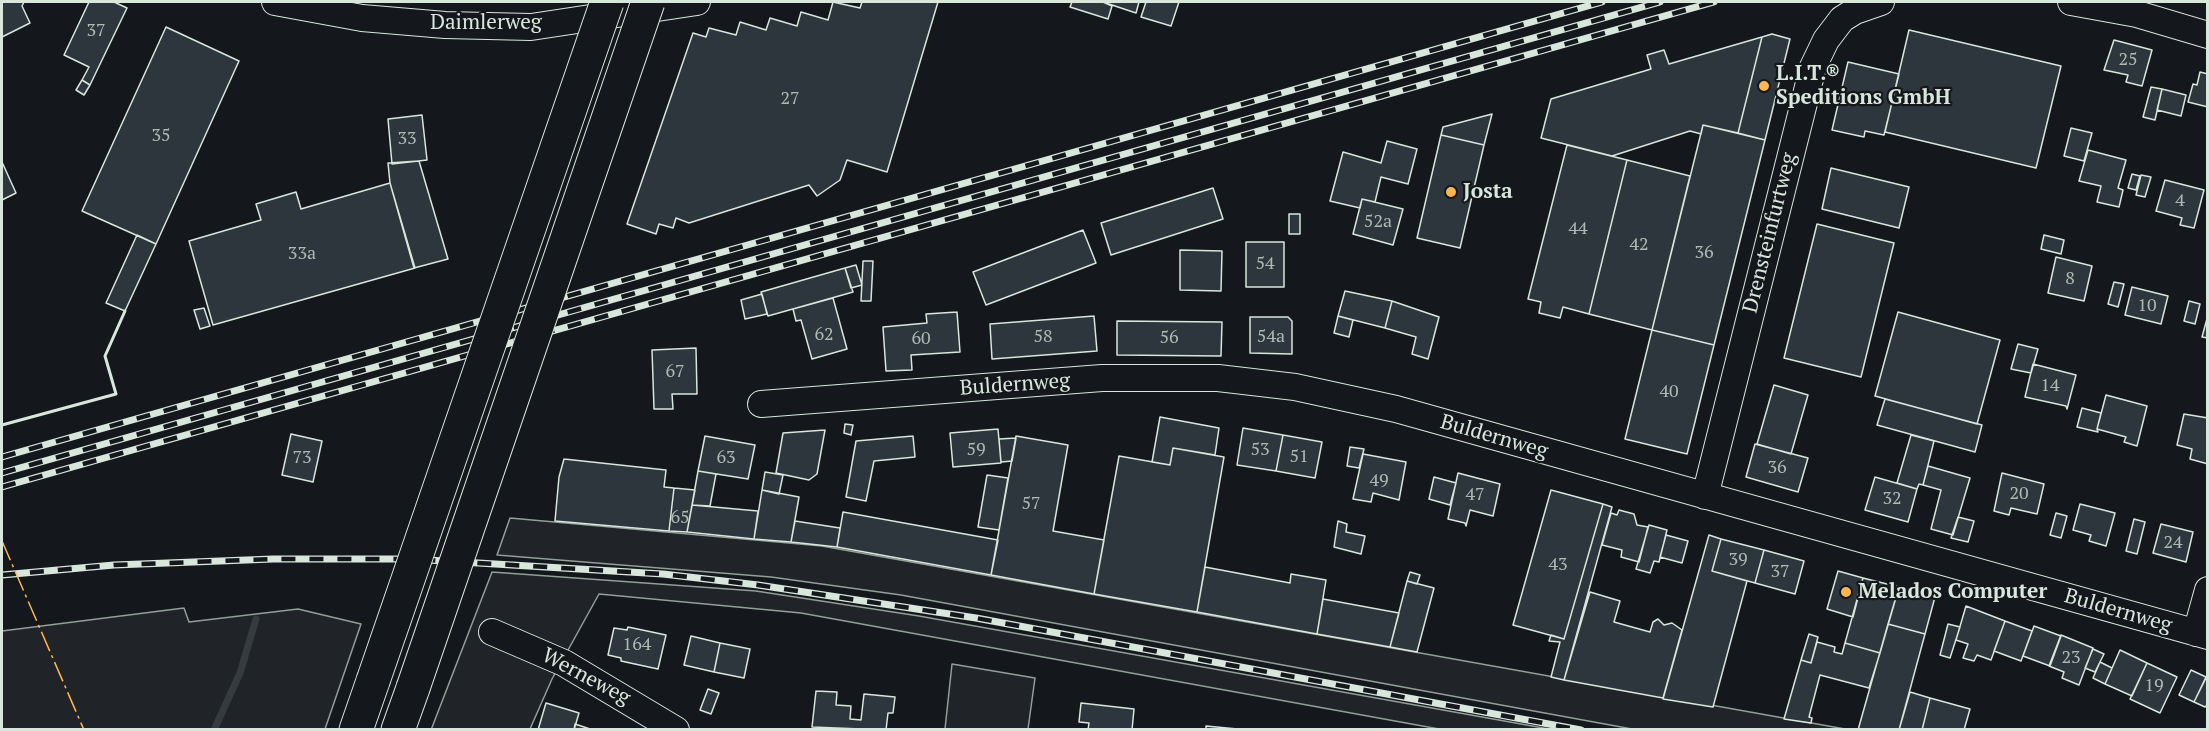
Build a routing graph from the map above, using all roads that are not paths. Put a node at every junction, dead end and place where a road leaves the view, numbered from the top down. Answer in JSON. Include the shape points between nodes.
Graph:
{"nodes":[{"id":1,"x":275,"y":2,"type":"edge"},
{"id":2,"x":607,"y":2,"type":"edge"},
{"id":3,"x":648,"y":2,"type":"edge"},
{"id":4,"x":697,"y":2,"type":"edge"},
{"id":5,"x":1881,"y":2,"type":"edge"},
{"id":6,"x":2071,"y":2,"type":"edge"},
{"id":7,"x":2208,"y":35,"type":"edge"},
{"id":8,"x":760,"y":404,"type":"dead end"},
{"id":9,"x":1705,"y":495,"type":"junction"},
{"id":10,"x":2208,"y":590,"type":"edge"},
{"id":11,"x":492,"y":632,"type":"dead end"},
{"id":12,"x":2202,"y":634,"type":"edge"},
{"id":13,"x":356,"y":729,"type":"edge"},
{"id":14,"x":398,"y":729,"type":"edge"},
{"id":15,"x":676,"y":729,"type":"edge"}],
"edges":[{"from":1,"to":4,"type":"street","name":"Daimlerweg","via":[[362,18],[531,27]]},
{"from":2,"to":13,"type":"highway","bridge":true},
{"from":3,"to":14,"type":"highway","bridge":true},
{"from":5,"to":9,"type":"street","name":"Drensteinfurtweg","via":[[1855,10],[1842,19],[1813,67]]},
{"from":6,"to":7,"type":"street","via":[[2137,14]]},
{"from":8,"to":9,"type":"street","name":"Buldernweg","via":[[1102,378],[1163,376],[1243,381],[1335,394]]},
{"from":9,"to":12,"type":"street","name":"Buldernweg"},
{"from":10,"to":12,"type":"street"},
{"from":11,"to":15,"type":"street","name":"Werneweg","via":[[564,663]]}]}
